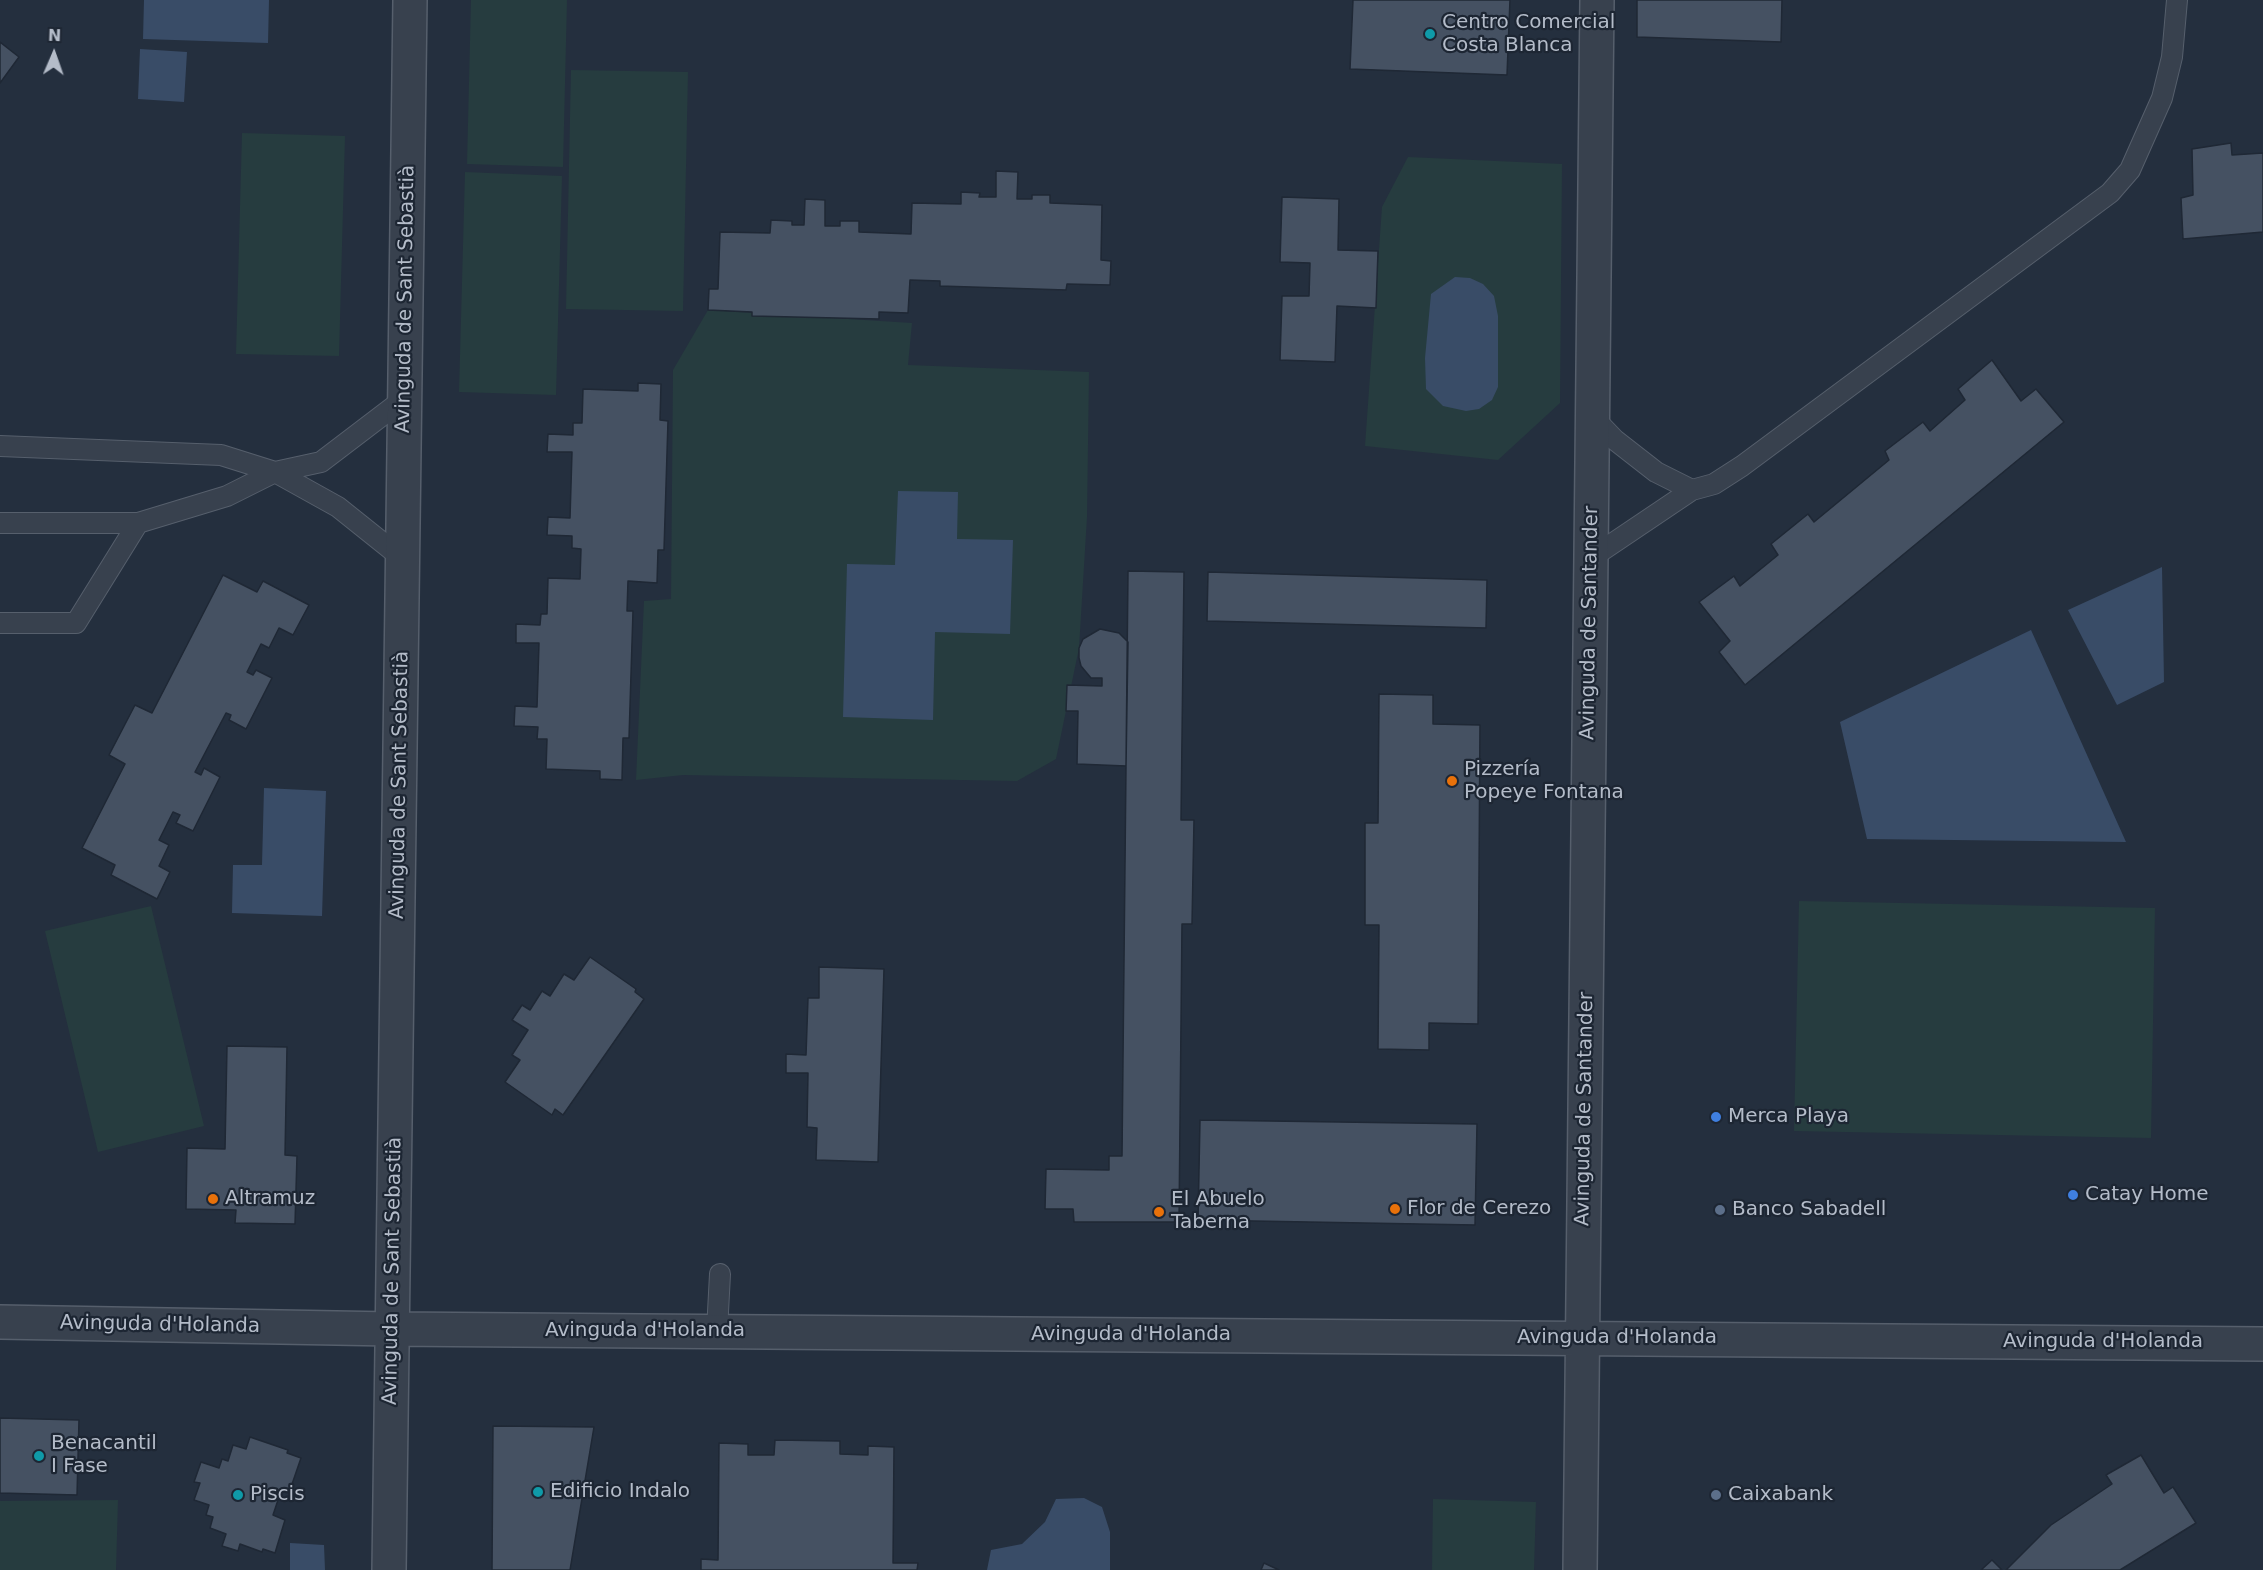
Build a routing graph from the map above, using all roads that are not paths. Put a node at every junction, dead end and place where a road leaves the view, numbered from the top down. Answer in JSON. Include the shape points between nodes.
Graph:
{"nodes":[{"id":1,"x":410,"y":0,"type":"edge"},
{"id":2,"x":1597,"y":0,"type":"edge"},
{"id":3,"x":2177,"y":0,"type":"edge"},
{"id":4,"x":405,"y":398,"type":"junction"},
{"id":5,"x":1592,"y":416,"type":"junction"},
{"id":6,"x":0,"y":446,"type":"edge"},
{"id":7,"x":275,"y":472,"type":"junction"},
{"id":8,"x":1692,"y":490,"type":"junction"},
{"id":9,"x":138,"y":523,"type":"junction"},
{"id":10,"x":0,"y":524,"type":"edge"},
{"id":11,"x":1591,"y":558,"type":"junction"},
{"id":12,"x":403,"y":559,"type":"junction"},
{"id":13,"x":0,"y":623,"type":"edge"},
{"id":14,"x":720,"y":1274,"type":"dead end"},
{"id":15,"x":0,"y":1322,"type":"edge"},
{"id":16,"x":392,"y":1329,"type":"junction"},
{"id":17,"x":717,"y":1331,"type":"junction"},
{"id":18,"x":1582,"y":1338,"type":"junction"},
{"id":19,"x":2263,"y":1344,"type":"edge"},
{"id":20,"x":389,"y":1570,"type":"edge"},
{"id":21,"x":1580,"y":1570,"type":"edge"}],
"edges":[{"from":1,"to":4,"type":"street","name":"Avinguda de Sant Sebastià"},
{"from":2,"to":5,"type":"street","name":"Avinguda de Santander"},
{"from":3,"to":8,"type":"lane","via":[[2172,57],[2162,98],[2130,170],[2110,192],[1742,466],[1714,484]]},
{"from":4,"to":7,"type":"lane","via":[[321,462]]},
{"from":4,"to":12,"type":"street","name":"Avinguda de Sant Sebastià"},
{"from":5,"to":8,"type":"lane","via":[[1656,472]]},
{"from":5,"to":11,"type":"street","name":"Avinguda de Santander"},
{"from":6,"to":7,"type":"lane","via":[[221,455]]},
{"from":7,"to":9,"type":"lane","via":[[227,496]]},
{"from":7,"to":12,"type":"lane","via":[[338,507]]},
{"from":8,"to":11,"type":"lane"},
{"from":9,"to":10,"type":"lane"},
{"from":9,"to":13,"type":"lane","via":[[76,623]]},
{"from":11,"to":18,"type":"street","name":"Avinguda de Santander"},
{"from":12,"to":16,"type":"street","name":"Avinguda de Sant Sebastià"},
{"from":14,"to":17,"type":"lane"},
{"from":15,"to":16,"type":"street","name":"Avinguda d'Holanda"},
{"from":16,"to":17,"type":"street","name":"Avinguda d'Holanda"},
{"from":16,"to":20,"type":"street","name":"Avinguda de Sant Sebastià"},
{"from":17,"to":18,"type":"street","name":"Avinguda d'Holanda"},
{"from":18,"to":19,"type":"street","name":"Avinguda d'Holanda"},
{"from":18,"to":21,"type":"street","name":"Avinguda de Santander"}]}
